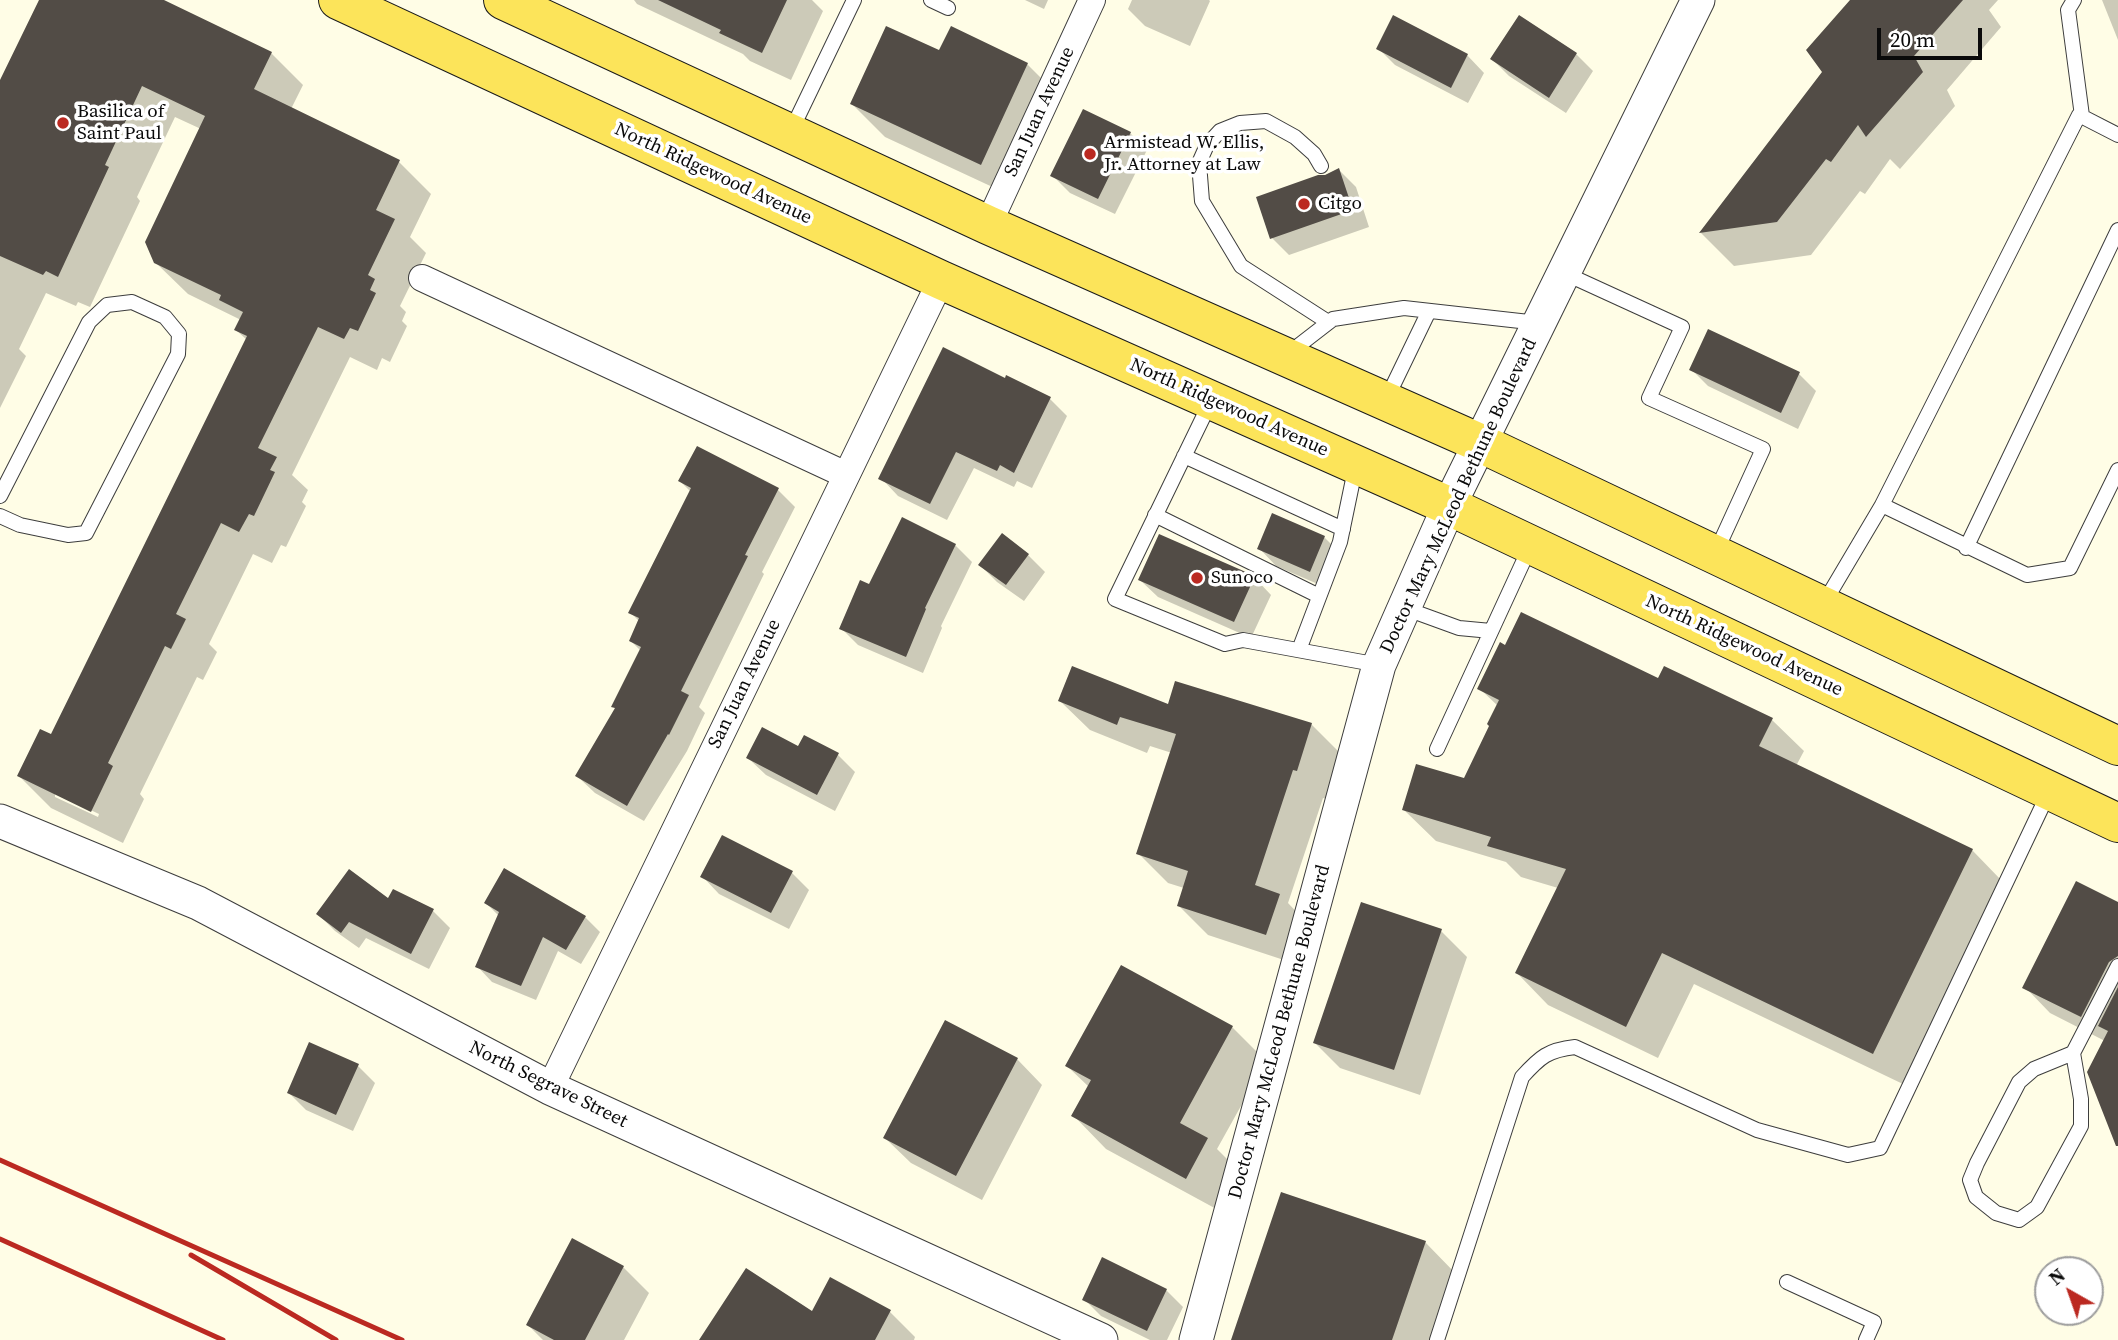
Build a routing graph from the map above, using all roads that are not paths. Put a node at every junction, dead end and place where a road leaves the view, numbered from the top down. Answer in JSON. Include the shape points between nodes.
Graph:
{"nodes":[{"id":1,"x":338,"y":0,"type":"edge"},
{"id":2,"x":854,"y":0,"type":"edge"},
{"id":3,"x":931,"y":0,"type":"edge"},
{"id":4,"x":1092,"y":0,"type":"edge"},
{"id":5,"x":1698,"y":0,"type":"edge"},
{"id":6,"x":2074,"y":0,"type":"edge"},
{"id":7,"x":527,"y":5,"type":"edge"},
{"id":8,"x":948,"y":8,"type":"dead end"},
{"id":9,"x":2082,"y":116,"type":"junction"},
{"id":10,"x":790,"y":133,"type":"junction"},
{"id":11,"x":2118,"y":135,"type":"edge"},
{"id":12,"x":1321,"y":166,"type":"dead end"},
{"id":13,"x":988,"y":225,"type":"junction"},
{"id":14,"x":2118,"y":230,"type":"edge"},
{"id":15,"x":1564,"y":273,"type":"junction"},
{"id":16,"x":422,"y":278,"type":"dead end"},
{"id":17,"x":941,"y":280,"type":"junction"},
{"id":18,"x":1429,"y":311,"type":"junction"},
{"id":19,"x":1328,"y":322,"type":"junction"},
{"id":20,"x":1540,"y":323,"type":"junction"},
{"id":21,"x":1284,"y":356,"type":"junction"},
{"id":22,"x":1211,"y":401,"type":"junction"},
{"id":23,"x":1386,"y":401,"type":"junction"},
{"id":24,"x":1480,"y":443,"type":"junction"},
{"id":25,"x":1184,"y":456,"type":"junction"},
{"id":26,"x":1356,"y":465,"type":"junction"},
{"id":27,"x":2118,"y":470,"type":"edge"},
{"id":28,"x":846,"y":475,"type":"junction"},
{"id":29,"x":0,"y":496,"type":"edge"},
{"id":30,"x":1882,"y":505,"type":"junction"},
{"id":31,"x":1450,"y":506,"type":"junction"},
{"id":32,"x":1155,"y":515,"type":"junction"},
{"id":33,"x":0,"y":516,"type":"edge"},
{"id":34,"x":1342,"y":529,"type":"junction"},
{"id":35,"x":1531,"y":544,"type":"junction"},
{"id":36,"x":1966,"y":548,"type":"junction"},
{"id":37,"x":1715,"y":555,"type":"junction"},
{"id":38,"x":1319,"y":596,"type":"junction"},
{"id":39,"x":1822,"y":606,"type":"junction"},
{"id":40,"x":1404,"y":608,"type":"junction"},
{"id":41,"x":1491,"y":631,"type":"junction"},
{"id":42,"x":1299,"y":650,"type":"junction"},
{"id":43,"x":1379,"y":665,"type":"junction"},
{"id":44,"x":2118,"y":746,"type":"edge"},
{"id":45,"x":1437,"y":749,"type":"dead end"},
{"id":46,"x":2049,"y":791,"type":"junction"},
{"id":47,"x":0,"y":821,"type":"edge"},
{"id":48,"x":2118,"y":823,"type":"edge"},
{"id":49,"x":2118,"y":966,"type":"edge"},
{"id":50,"x":2073,"y":1054,"type":"junction"},
{"id":51,"x":550,"y":1088,"type":"junction"},
{"id":52,"x":1787,"y":1282,"type":"dead end"},
{"id":53,"x":1101,"y":1340,"type":"edge"},
{"id":54,"x":1196,"y":1340,"type":"edge"},
{"id":55,"x":1437,"y":1340,"type":"edge"},
{"id":56,"x":1866,"y":1340,"type":"edge"}],
"edges":[{"from":1,"to":17,"type":"main road","name":"North Ridgewood Avenue"},
{"from":2,"to":10,"type":"lane"},
{"from":3,"to":8,"type":"lane"},
{"from":4,"to":13,"type":"street","name":"San Juan Avenue"},
{"from":5,"to":15,"type":"street","name":"Doctor Mary McLeod Bethune Boulevard"},
{"from":6,"to":9,"type":"lane","via":[[2068,10]]},
{"from":7,"to":10,"type":"main road"},
{"from":9,"to":11,"type":"lane"},
{"from":9,"to":30,"type":"lane"},
{"from":10,"to":13,"type":"main road"},
{"from":12,"to":19,"type":"lane","via":[[1295,137],[1266,121],[1220,131],[1199,163],[1202,201],[1241,266]]},
{"from":13,"to":21,"type":"main road"},
{"from":14,"to":36,"type":"lane"},
{"from":15,"to":20,"type":"street","name":"Doctor Mary McLeod Bethune Boulevard"},
{"from":15,"to":37,"type":"lane","via":[[1682,327],[1649,398],[1763,449]]},
{"from":16,"to":28,"type":"street"},
{"from":17,"to":22,"type":"main road","name":"North Ridgewood Avenue"},
{"from":17,"to":28,"type":"street","name":"San Juan Avenue"},
{"from":18,"to":19,"type":"lane","via":[[1404,308]]},
{"from":18,"to":20,"type":"lane"},
{"from":18,"to":23,"type":"lane"},
{"from":19,"to":21,"type":"lane"},
{"from":20,"to":24,"type":"street","name":"Doctor Mary McLeod Bethune Boulevard"},
{"from":21,"to":23,"type":"main road"},
{"from":22,"to":25,"type":"lane"},
{"from":22,"to":26,"type":"main road","name":"North Ridgewood Avenue"},
{"from":23,"to":24,"type":"main road"},
{"from":24,"to":31,"type":"street","name":"Doctor Mary McLeod Bethune Boulevard"},
{"from":24,"to":37,"type":"main road"},
{"from":25,"to":32,"type":"lane"},
{"from":25,"to":34,"type":"lane"},
{"from":26,"to":31,"type":"main road","name":"North Ridgewood Avenue"},
{"from":26,"to":34,"type":"lane"},
{"from":27,"to":36,"type":"lane","via":[[2070,568],[2027,575]]},
{"from":28,"to":51,"type":"street","name":"San Juan Avenue"},
{"from":29,"to":33,"type":"lane","via":[[89,322],[107,305],[131,302],[165,317],[178,334],[178,355],[86,533],[68,535]]},
{"from":30,"to":36,"type":"lane"},
{"from":30,"to":39,"type":"lane"},
{"from":31,"to":35,"type":"main road","name":"North Ridgewood Avenue"},
{"from":31,"to":40,"type":"street","name":"Doctor Mary McLeod Bethune Boulevard"},
{"from":32,"to":38,"type":"lane"},
{"from":32,"to":42,"type":"lane","via":[[1115,599],[1225,644],[1244,640]]},
{"from":34,"to":38,"type":"lane"},
{"from":35,"to":41,"type":"lane"},
{"from":35,"to":46,"type":"main road","name":"North Ridgewood Avenue"},
{"from":37,"to":39,"type":"main road"},
{"from":38,"to":42,"type":"lane"},
{"from":39,"to":44,"type":"main road"},
{"from":40,"to":41,"type":"lane","via":[[1459,628]]},
{"from":40,"to":43,"type":"street","name":"Doctor Mary McLeod Bethune Boulevard"},
{"from":41,"to":45,"type":"lane"},
{"from":42,"to":43,"type":"lane"},
{"from":43,"to":54,"type":"street","name":"Doctor Mary McLeod Bethune Boulevard"},
{"from":46,"to":48,"type":"main road","name":"North Ridgewood Avenue"},
{"from":46,"to":55,"type":"lane","via":[[1880,1148],[1848,1156],[1757,1130],[1575,1047],[1554,1049],[1522,1077]]},
{"from":47,"to":51,"type":"street","name":"North Segrave Street","via":[[198,903]]},
{"from":49,"to":50,"type":"lane"},
{"from":50,"to":50,"type":"lane","via":[[2081,1126],[2037,1207],[2019,1220],[1996,1213],[1976,1197],[1970,1181],[1977,1163],[2019,1082],[2034,1069]]},
{"from":51,"to":53,"type":"street","name":"North Segrave Street"},
{"from":52,"to":56,"type":"lane","via":[[1874,1322]]}]}
